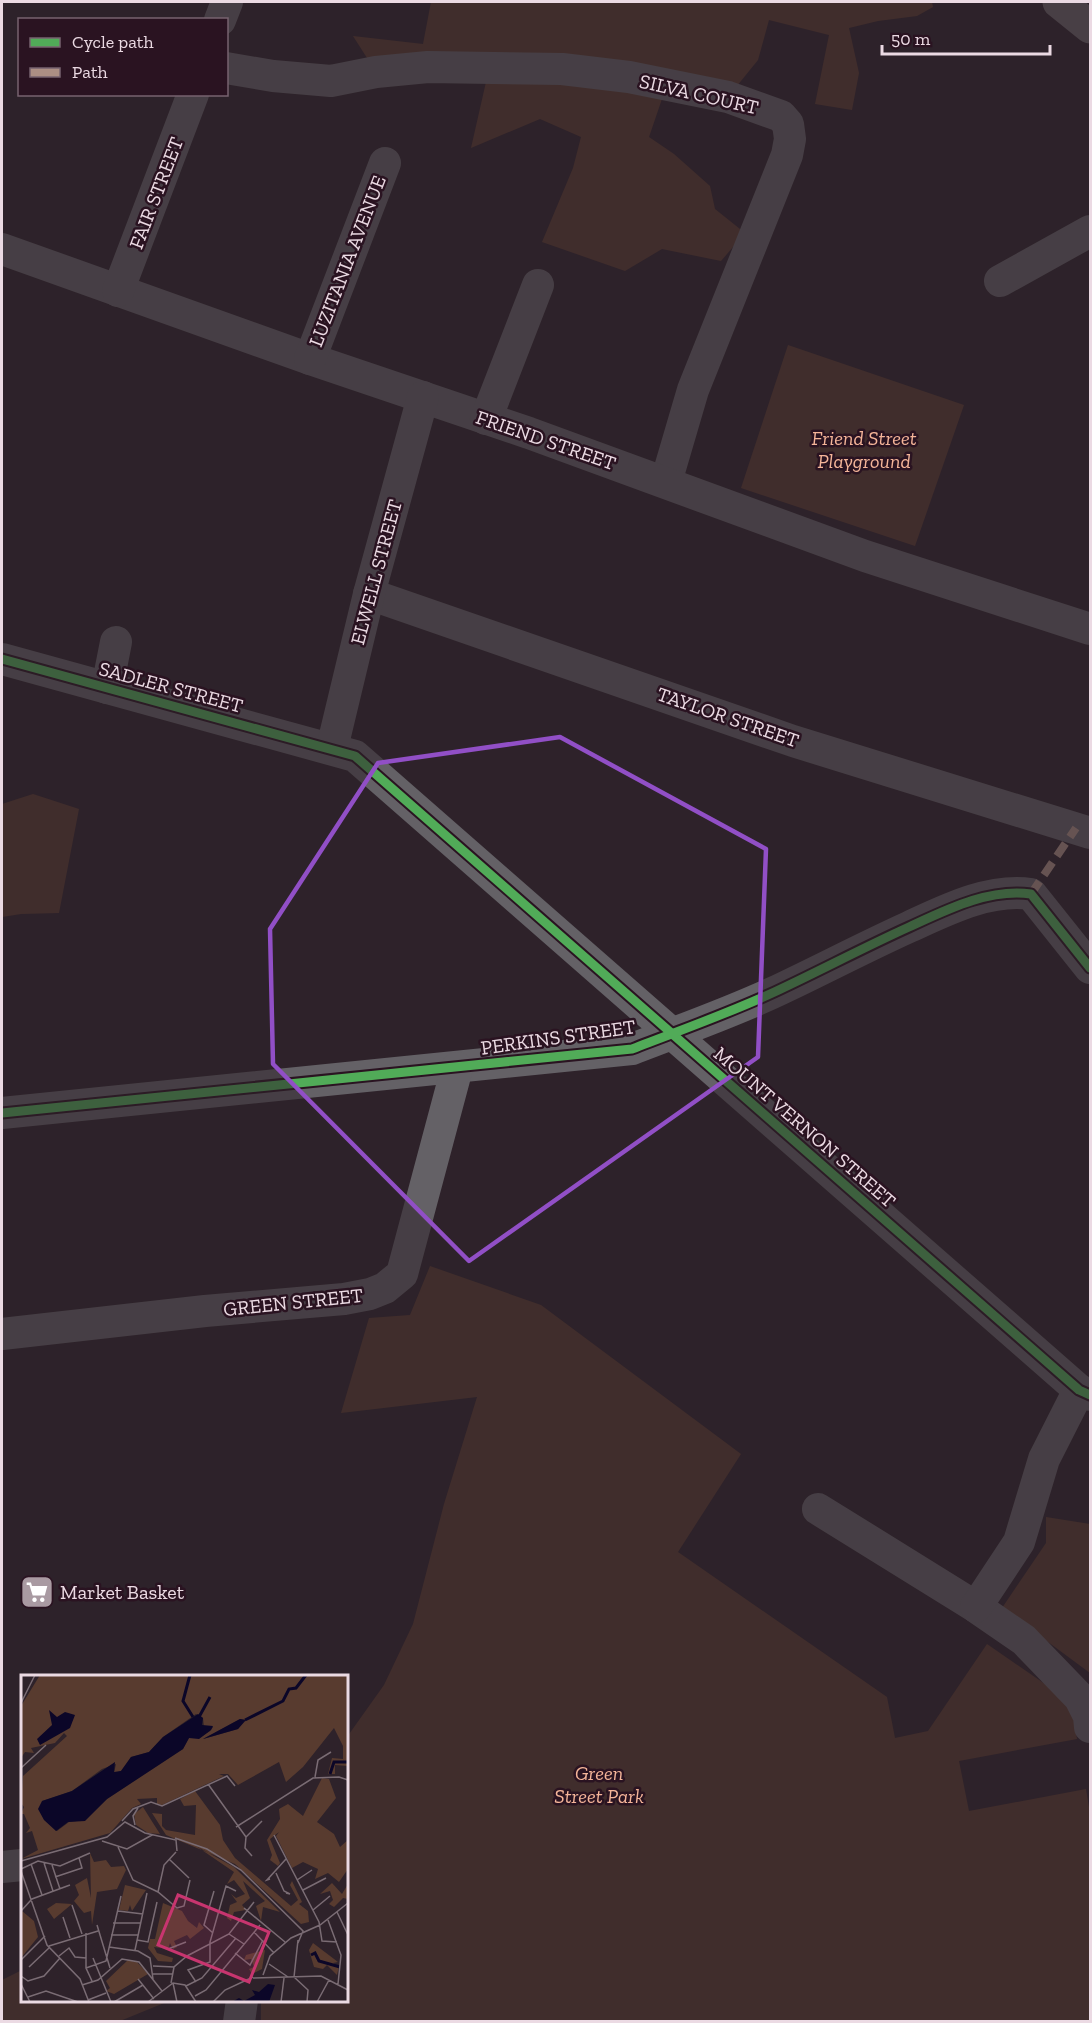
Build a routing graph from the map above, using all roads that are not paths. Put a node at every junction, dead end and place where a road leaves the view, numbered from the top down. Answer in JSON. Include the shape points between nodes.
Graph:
{"nodes":[{"id":1,"x":227,"y":2,"type":"edge"},
{"id":2,"x":1059,"y":2,"type":"edge"},
{"id":3,"x":221,"y":18,"type":"edge"},
{"id":4,"x":1090,"y":27,"type":"edge"},
{"id":5,"x":228,"y":68,"type":"edge"},
{"id":6,"x":192,"y":96,"type":"edge"},
{"id":7,"x":385,"y":163,"type":"dead end"},
{"id":8,"x":1090,"y":231,"type":"edge"},
{"id":9,"x":2,"y":249,"type":"edge"},
{"id":10,"x":1000,"y":281,"type":"dead end"},
{"id":11,"x":538,"y":285,"type":"dead end"},
{"id":12,"x":118,"y":291,"type":"junction"},
{"id":13,"x":310,"y":359,"type":"junction"},
{"id":14,"x":423,"y":397,"type":"junction"},
{"id":15,"x":486,"y":419,"type":"junction"},
{"id":16,"x":666,"y":482,"type":"junction"},
{"id":17,"x":369,"y":594,"type":"junction"},
{"id":18,"x":1090,"y":629,"type":"edge"},
{"id":19,"x":116,"y":642,"type":"dead end"},
{"id":20,"x":2,"y":659,"type":"edge"},
{"id":21,"x":107,"y":688,"type":"junction"},
{"id":22,"x":332,"y":748,"type":"junction"},
{"id":23,"x":1090,"y":832,"type":"edge"},
{"id":24,"x":1090,"y":968,"type":"edge"},
{"id":25,"x":672,"y":1034,"type":"junction"},
{"id":26,"x":457,"y":1068,"type":"junction"},
{"id":27,"x":2,"y":1113,"type":"edge"},
{"id":28,"x":2,"y":1334,"type":"edge"},
{"id":29,"x":1085,"y":1393,"type":"edge"},
{"id":30,"x":818,"y":1509,"type":"dead end"},
{"id":31,"x":976,"y":1607,"type":"junction"},
{"id":32,"x":1090,"y":1727,"type":"edge"},
{"id":33,"x":21,"y":1865,"type":"edge"},
{"id":34,"x":2,"y":1867,"type":"edge"},
{"id":35,"x":242,"y":2002,"type":"edge"},
{"id":36,"x":239,"y":2022,"type":"edge"}],
"edges":[{"from":1,"to":3,"type":"street"},
{"from":2,"to":4,"type":"main road"},
{"from":5,"to":16,"type":"street","name":"SILVA COURT","via":[[331,81],[428,67],[562,69],[629,77],[728,97],[782,116],[788,124],[790,139],[787,155],[693,390]]},
{"from":6,"to":12,"type":"street","name":"FAIR STREET"},
{"from":7,"to":13,"type":"street","name":"LUZITANIA AVENUE"},
{"from":8,"to":10,"type":"street"},
{"from":9,"to":12,"type":"street","name":"FRIEND STREET"},
{"from":11,"to":15,"type":"street"},
{"from":12,"to":13,"type":"street","name":"FRIEND STREET"},
{"from":13,"to":14,"type":"street","name":"FRIEND STREET"},
{"from":14,"to":15,"type":"street","name":"FRIEND STREET"},
{"from":14,"to":17,"type":"street","name":"ELWELL STREET"},
{"from":15,"to":16,"type":"street","name":"FRIEND STREET"},
{"from":16,"to":18,"type":"street","name":"FRIEND STREET","via":[[865,556]]},
{"from":17,"to":22,"type":"street","name":"ELWELL STREET"},
{"from":17,"to":23,"type":"street","name":"TAYLOR STREET","via":[[793,741]]},
{"from":19,"to":21,"type":"street"},
{"from":20,"to":21,"type":"street","name":"SADLER STREET"},
{"from":21,"to":22,"type":"street","name":"SADLER STREET"},
{"from":22,"to":25,"type":"street","name":"MOUNT VERNON STREET","via":[[355,756]]},
{"from":24,"to":25,"type":"street","name":"PERKINS STREET","via":[[1030,894],[1014,892],[957,904],[784,988]]},
{"from":25,"to":26,"type":"street","name":"PERKINS STREET","via":[[632,1049]]},
{"from":25,"to":29,"type":"street","name":"MOUNT VERNON STREET"},
{"from":26,"to":27,"type":"street","name":"PERKINS STREET"},
{"from":26,"to":28,"type":"street","name":"GREEN STREET","via":[[402,1274],[385,1288],[344,1299]]},
{"from":29,"to":31,"type":"street","via":[[1044,1459],[1019,1542]]},
{"from":30,"to":31,"type":"street"},
{"from":31,"to":32,"type":"street","via":[[1024,1640],[1070,1686],[1089,1716]]},
{"from":33,"to":34,"type":"street"},
{"from":35,"to":36,"type":"street"}]}
